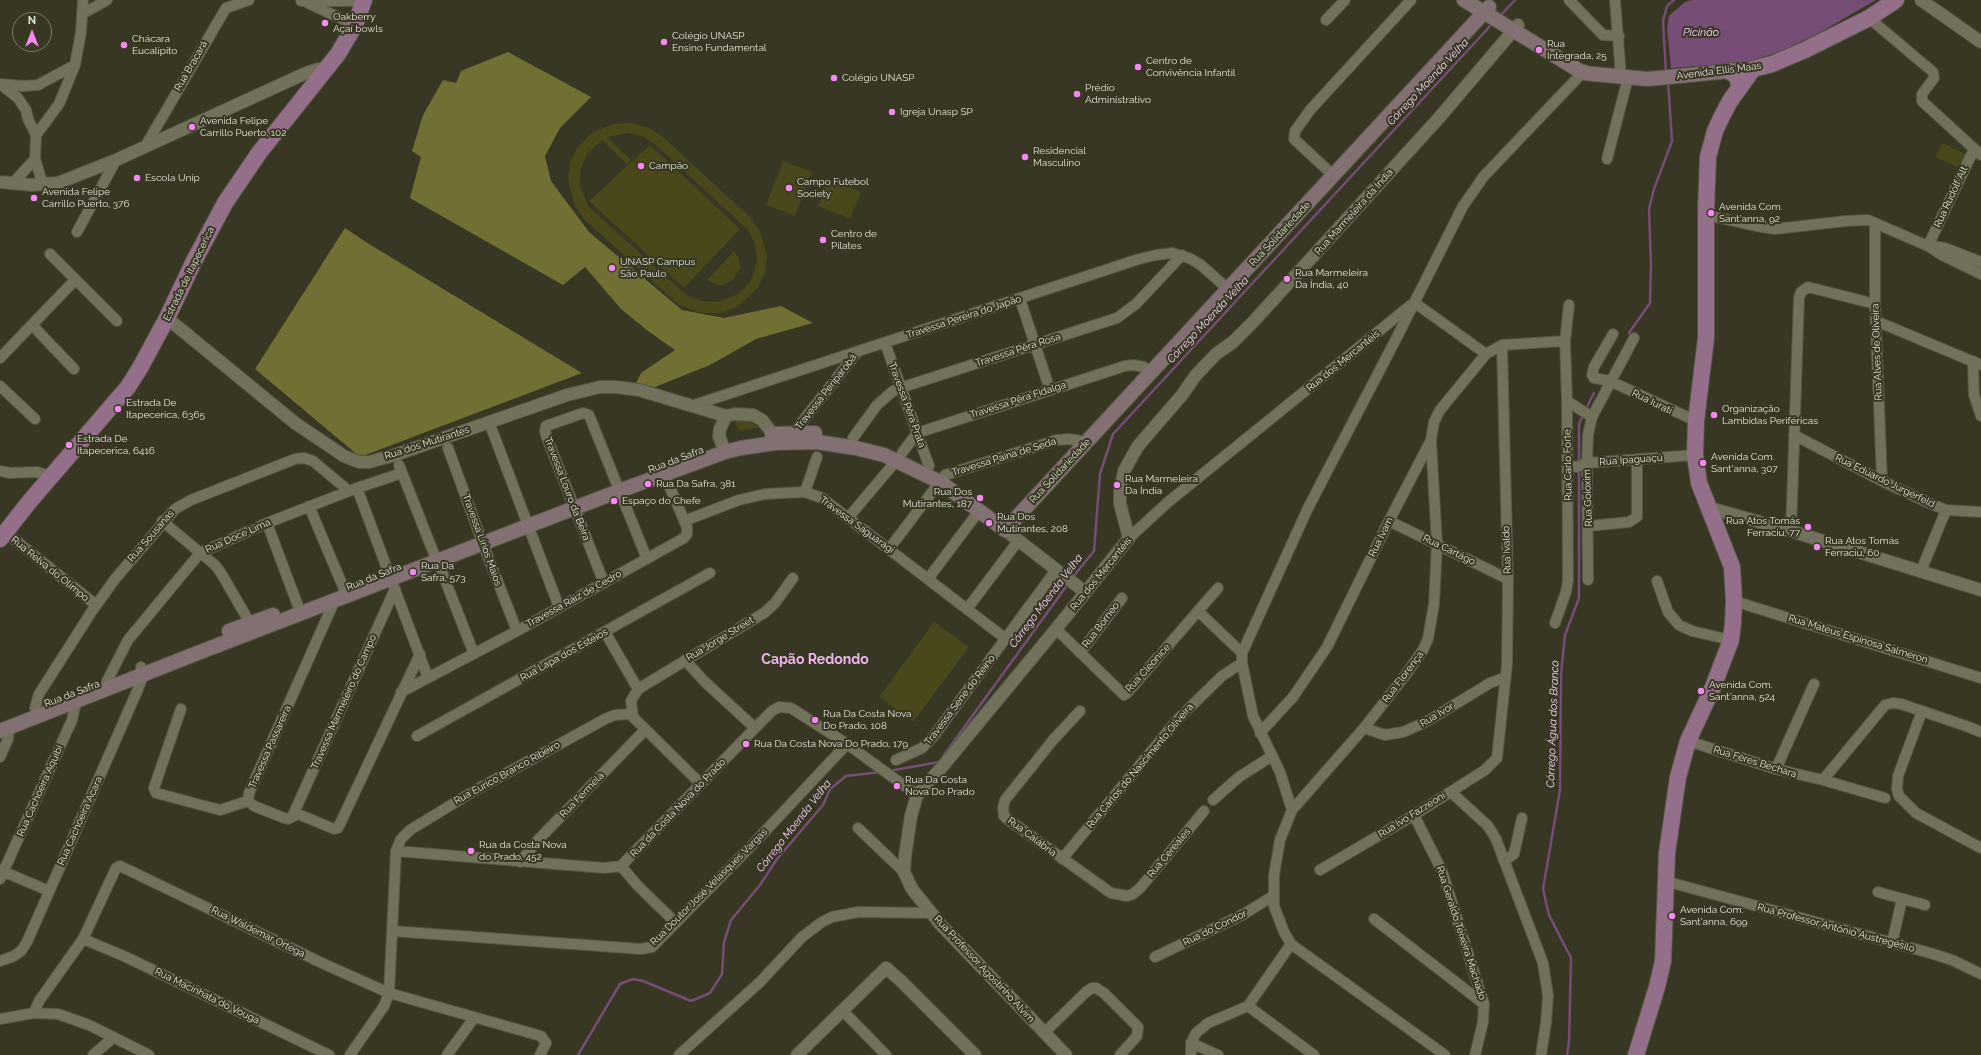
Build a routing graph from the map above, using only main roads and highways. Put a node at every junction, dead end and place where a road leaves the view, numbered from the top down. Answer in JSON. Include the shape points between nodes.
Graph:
{"nodes":[{"id":1,"x":1464,"y":0,"type":"edge"},
{"id":2,"x":1896,"y":0,"type":"edge"},
{"id":3,"x":368,"y":2,"type":"edge"},
{"id":4,"x":1485,"y":8,"type":"edge"},
{"id":5,"x":1754,"y":69,"type":"junction"},
{"id":6,"x":1729,"y":71,"type":"junction"},
{"id":7,"x":1739,"y":89,"type":"junction"},
{"id":8,"x":1226,"y":287,"type":"junction"},
{"id":9,"x":1082,"y":441,"type":"junction"},
{"id":10,"x":723,"y":448,"type":"junction"},
{"id":11,"x":899,"y":457,"type":"junction"},
{"id":12,"x":942,"y":479,"type":"junction"},
{"id":13,"x":617,"y":487,"type":"junction"},
{"id":14,"x":1004,"y":525,"type":"junction"},
{"id":15,"x":2,"y":535,"type":"edge"},
{"id":16,"x":392,"y":580,"type":"junction"},
{"id":17,"x":141,"y":671,"type":"junction"},
{"id":18,"x":3,"y":727,"type":"edge"},
{"id":19,"x":1636,"y":1055,"type":"edge"}],
"edges":[{"from":1,"to":4,"type":"main road","name":"Avenida Ellis Maas"},
{"from":2,"to":5,"type":"main road","name":"Avenida Ellis Maas","via":[[1869,18],[1805,50]]},
{"from":3,"to":15,"type":"main road","name":"Estrada de Itapecerica","via":[[338,54],[258,153],[236,187],[128,387]]},
{"from":4,"to":6,"type":"main road","name":"Avenida Ellis Maas","via":[[1513,26],[1556,47],[1584,71],[1598,75],[1648,79]]},
{"from":4,"to":8,"type":"main road","name":"Rua Solidariedade"},
{"from":5,"to":6,"type":"main road","name":"Avenida Ellis Maas"},
{"from":5,"to":7,"type":"main road"},
{"from":6,"to":7,"type":"main road","via":[[1738,77]]},
{"from":7,"to":19,"type":"main road","via":[[1722,116],[1711,144],[1706,178],[1706,338],[1696,421],[1695,455],[1699,483],[1729,557],[1734,579],[1731,640],[1688,741],[1673,804],[1665,881],[1662,969]]},
{"from":8,"to":9,"type":"main road","name":"Rua Solidariedade"},
{"from":8,"to":9,"type":"main road","name":"Rua Solidariedade","via":[[1144,367]]},
{"from":9,"to":14,"type":"main road","name":"Rua Solidariedade"},
{"from":10,"to":11,"type":"main road","via":[[817,442]]},
{"from":10,"to":11,"type":"main road","name":"Rua da Safra","via":[[773,434],[794,432],[853,438]]},
{"from":10,"to":13,"type":"main road","name":"Rua da Safra"},
{"from":10,"to":13,"type":"main road","name":"Rua da Safra","via":[[664,474]]},
{"from":11,"to":12,"type":"main road"},
{"from":11,"to":12,"type":"main road","via":[[929,466]]},
{"from":12,"to":14,"type":"main road"},
{"from":12,"to":14,"type":"main road","via":[[979,511]]},
{"from":13,"to":16,"type":"main road","name":"Rua da Safra","via":[[436,558]]},
{"from":16,"to":17,"type":"main road","name":"Rua da Safra"},
{"from":16,"to":17,"type":"main road","name":"Rua da Safra","via":[[344,589],[250,623]]},
{"from":17,"to":18,"type":"main road","name":"Rua da Safra","via":[[76,702]]},
{"from":17,"to":18,"type":"main road","name":"Rua da Safra","via":[[35,708]]}]}
